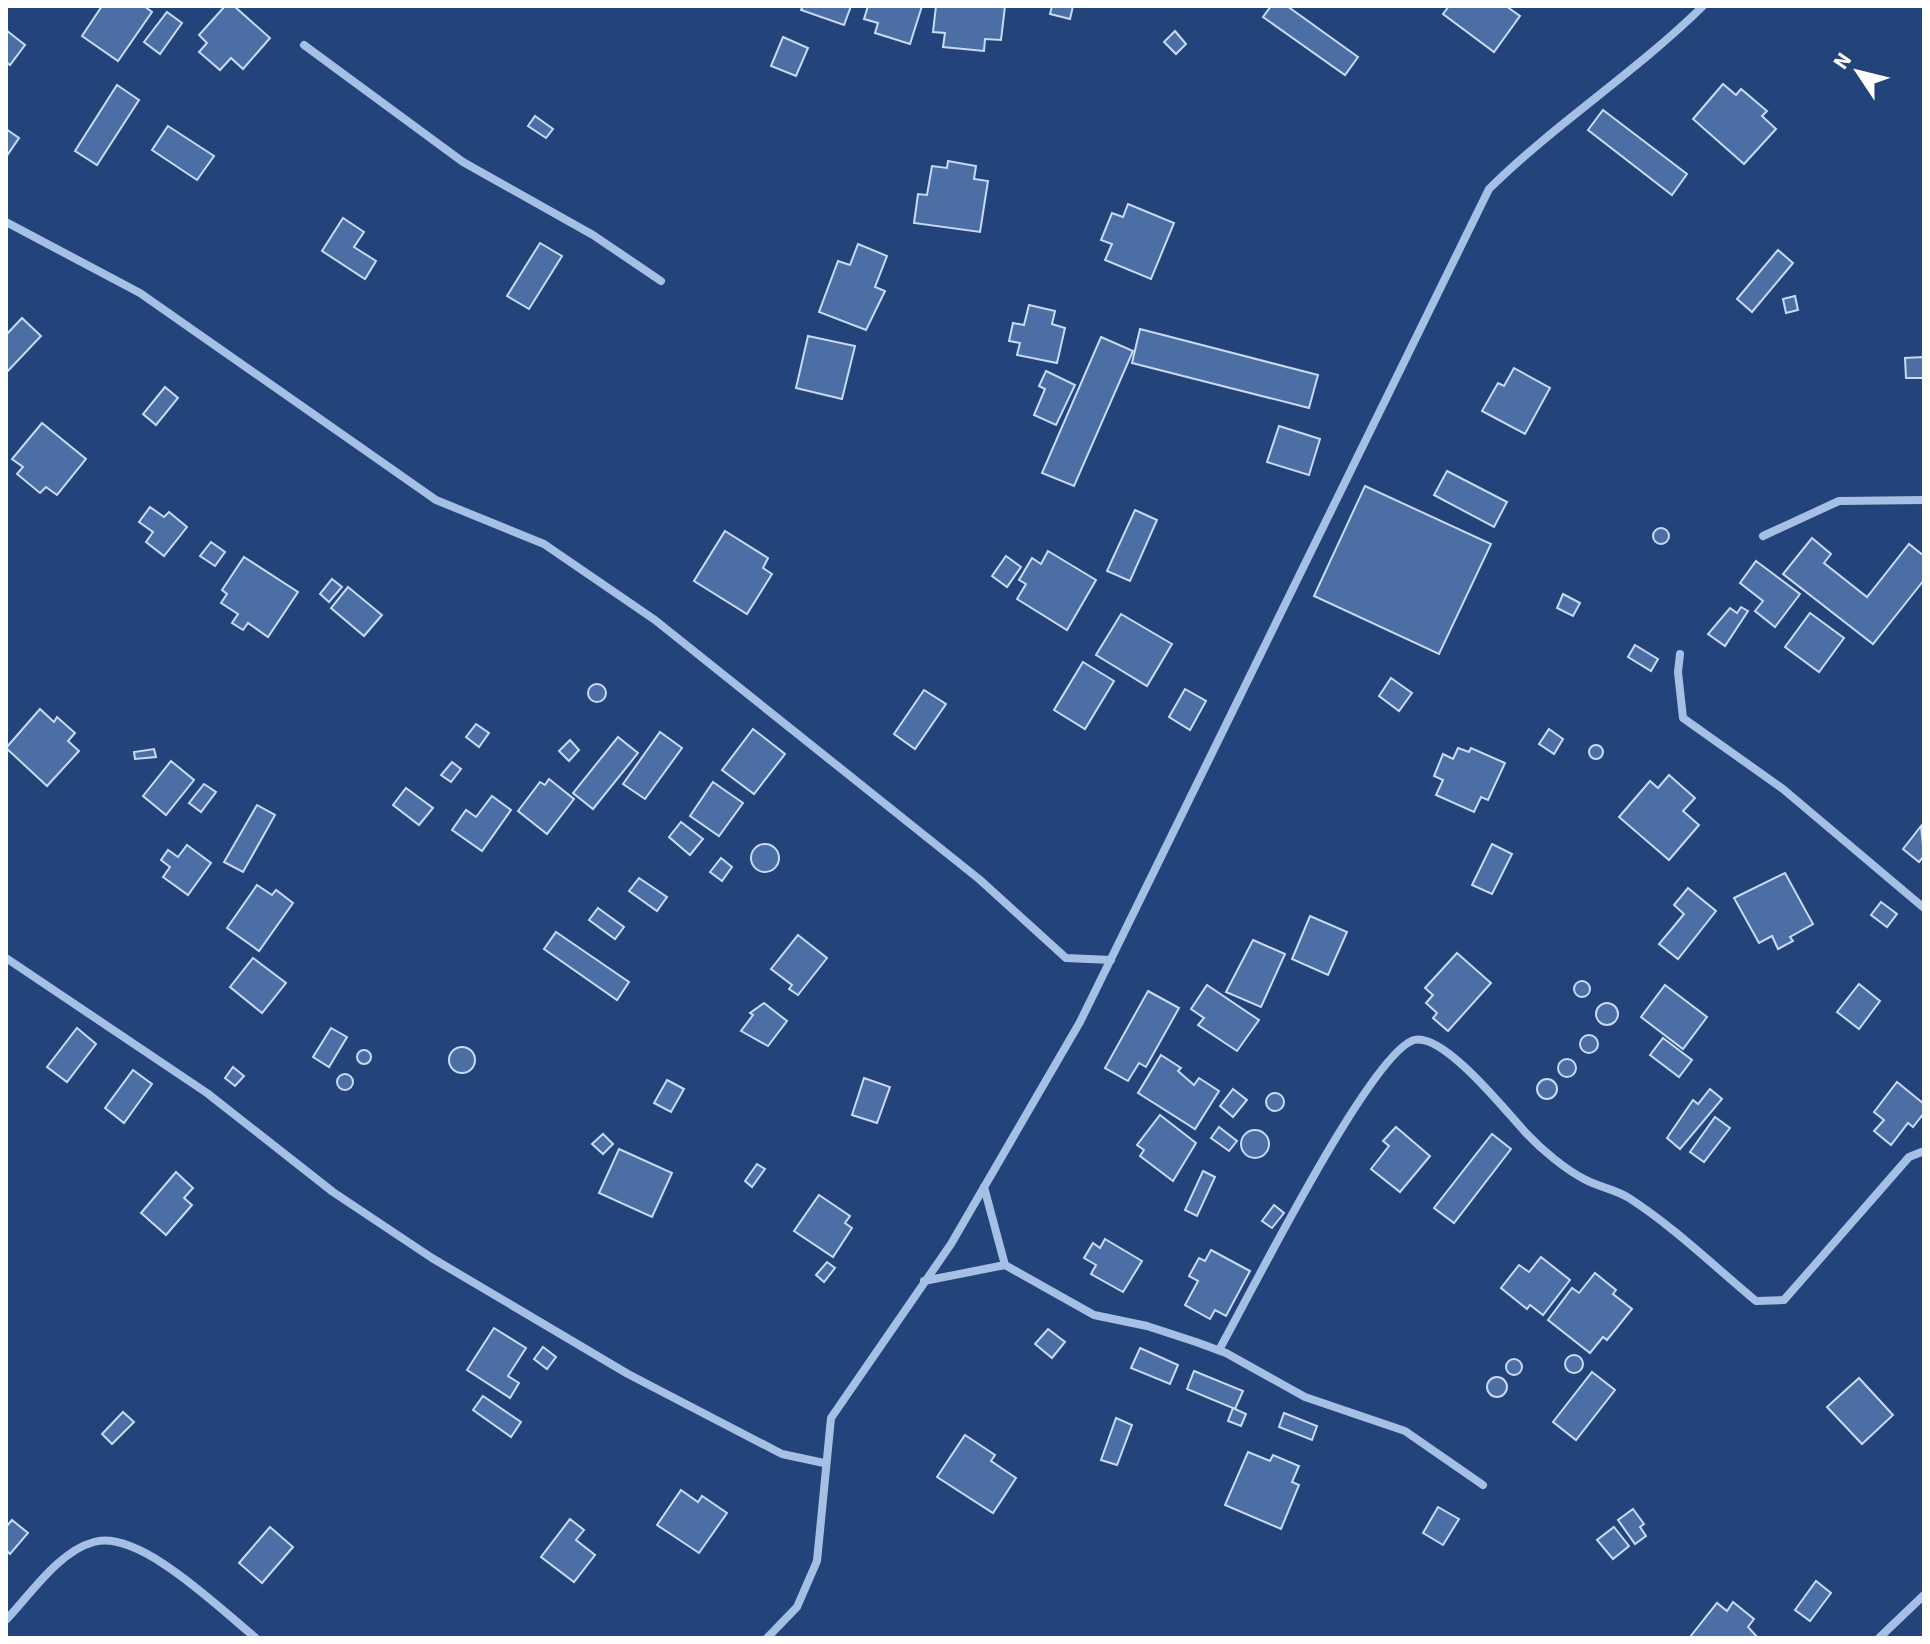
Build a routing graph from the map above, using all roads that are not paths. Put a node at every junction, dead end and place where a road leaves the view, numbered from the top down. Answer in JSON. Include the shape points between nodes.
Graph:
{"nodes":[{"id":1,"x":1703,"y":6,"type":"edge"},
{"id":2,"x":304,"y":45,"type":"dead end"},
{"id":3,"x":6,"y":222,"type":"edge"},
{"id":4,"x":661,"y":281,"type":"dead end"},
{"id":5,"x":1924,"y":500,"type":"edge"},
{"id":6,"x":1763,"y":536,"type":"dead end"},
{"id":7,"x":1680,"y":654,"type":"dead end"},
{"id":8,"x":1924,"y":908,"type":"edge"},
{"id":9,"x":6,"y":958,"type":"edge"},
{"id":10,"x":1111,"y":960,"type":"junction"},
{"id":11,"x":1924,"y":1151,"type":"edge"},
{"id":12,"x":984,"y":1187,"type":"junction"},
{"id":13,"x":1005,"y":1265,"type":"junction"},
{"id":14,"x":924,"y":1281,"type":"junction"},
{"id":15,"x":1219,"y":1350,"type":"junction"},
{"id":16,"x":824,"y":1463,"type":"junction"},
{"id":17,"x":1483,"y":1485,"type":"dead end"},
{"id":18,"x":1924,"y":1595,"type":"edge"},
{"id":19,"x":6,"y":1620,"type":"edge"},
{"id":20,"x":256,"y":1638,"type":"edge"},
{"id":21,"x":767,"y":1638,"type":"edge"},
{"id":22,"x":1879,"y":1638,"type":"edge"}],
"edges":[{"from":1,"to":10,"type":"street","via":[[1667,41],[1526,152],[1489,189]]},
{"from":2,"to":4,"type":"street","via":[[463,162],[593,235]]},
{"from":3,"to":10,"type":"street","via":[[140,293],[436,500],[544,544],[655,620],[979,879],[1066,958]]},
{"from":5,"to":6,"type":"street","via":[[1839,501]]},
{"from":7,"to":8,"type":"street","via":[[1683,718],[1783,789]]},
{"from":9,"to":16,"type":"street","via":[[207,1093],[333,1192],[444,1266],[628,1374],[782,1454]]},
{"from":10,"to":12,"type":"street"},
{"from":11,"to":15,"type":"street","via":[[1909,1157],[1784,1300],[1756,1301],[1628,1197],[1584,1179],[1528,1135],[1497,1096],[1433,1043],[1418,1039],[1401,1045],[1354,1109]]},
{"from":12,"to":13,"type":"street"},
{"from":12,"to":14,"type":"street"},
{"from":13,"to":14,"type":"street"},
{"from":13,"to":15,"type":"street","via":[[1094,1315]]},
{"from":14,"to":16,"type":"street","via":[[831,1418]]},
{"from":15,"to":17,"type":"street","via":[[1305,1397],[1405,1431]]},
{"from":16,"to":21,"type":"street","via":[[817,1561],[797,1607]]},
{"from":18,"to":22,"type":"street"},
{"from":19,"to":20,"type":"street","via":[[68,1556],[93,1542],[113,1541],[136,1548],[170,1571]]}]}
